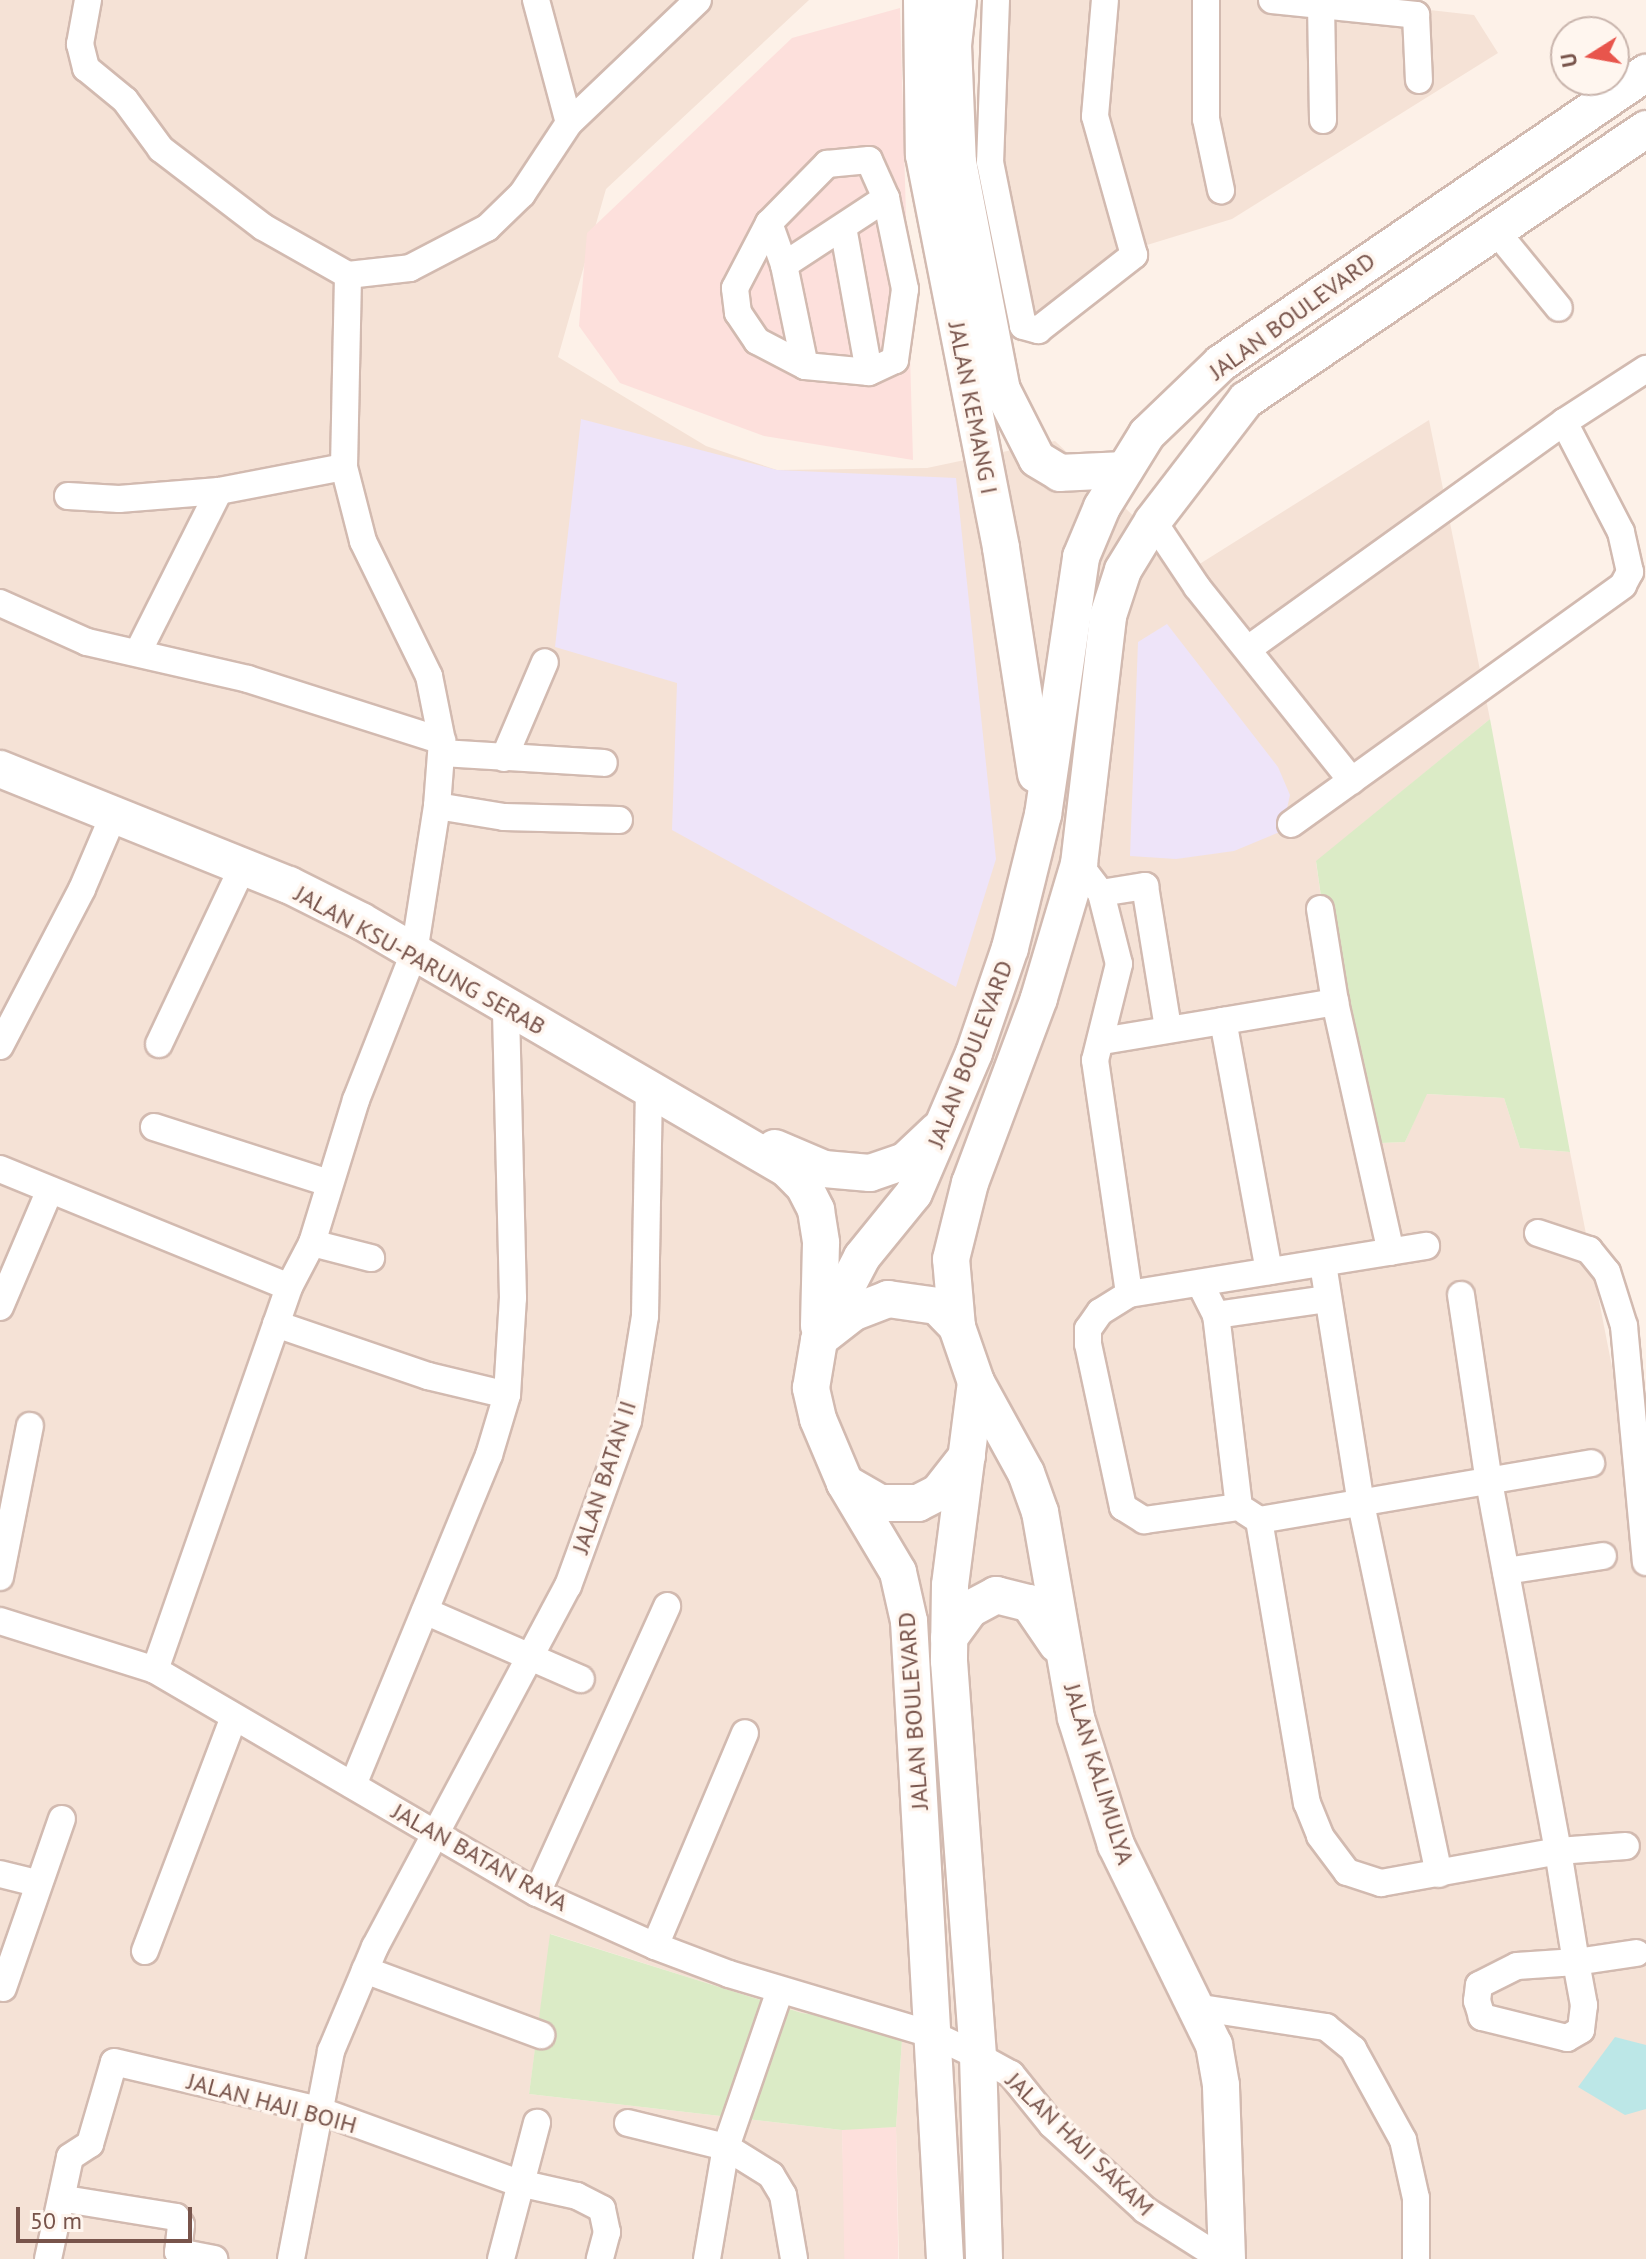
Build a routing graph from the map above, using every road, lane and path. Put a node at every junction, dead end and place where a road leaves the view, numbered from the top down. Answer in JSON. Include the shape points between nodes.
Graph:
{"nodes":[{"id":1,"x":88,"y":0,"type":"edge"},
{"id":2,"x":536,"y":0,"type":"edge"},
{"id":3,"x":698,"y":0,"type":"edge"},
{"id":4,"x":922,"y":0,"type":"edge"},
{"id":5,"x":958,"y":0,"type":"edge"},
{"id":6,"x":996,"y":0,"type":"edge"},
{"id":7,"x":1105,"y":0,"type":"edge"},
{"id":8,"x":1206,"y":0,"type":"edge"},
{"id":9,"x":1272,"y":0,"type":"edge"},
{"id":10,"x":1321,"y":4,"type":"junction"},
{"id":11,"x":1646,"y":73,"type":"edge"},
{"id":12,"x":1419,"y":80,"type":"dead end"},
{"id":13,"x":1323,"y":120,"type":"dead end"},
{"id":14,"x":569,"y":123,"type":"junction"},
{"id":15,"x":1646,"y":129,"type":"edge"},
{"id":16,"x":1221,"y":190,"type":"dead end"},
{"id":17,"x":886,"y":198,"type":"junction"},
{"id":18,"x":769,"y":223,"type":"junction"},
{"id":19,"x":843,"y":227,"type":"junction"},
{"id":20,"x":1496,"y":231,"type":"junction"},
{"id":21,"x":955,"y":232,"type":"junction"},
{"id":22,"x":900,"y":252,"type":"junction"},
{"id":23,"x":784,"y":265,"type":"junction"},
{"id":24,"x":347,"y":287,"type":"junction"},
{"id":25,"x":1559,"y":308,"type":"dead end"},
{"id":26,"x":1038,"y":330,"type":"junction"},
{"id":27,"x":994,"y":358,"type":"junction"},
{"id":28,"x":805,"y":366,"type":"junction"},
{"id":29,"x":1646,"y":369,"type":"edge"},
{"id":30,"x":869,"y":372,"type":"junction"},
{"id":31,"x":1564,"y":422,"type":"junction"},
{"id":32,"x":344,"y":467,"type":"junction"},
{"id":33,"x":1124,"y":470,"type":"junction"},
{"id":34,"x":219,"y":491,"type":"junction"},
{"id":35,"x":68,"y":496,"type":"dead end"},
{"id":36,"x":1153,"y":521,"type":"junction"},
{"id":37,"x":0,"y":603,"type":"edge"},
{"id":38,"x":1248,"y":649,"type":"junction"},
{"id":39,"x":138,"y":652,"type":"junction"},
{"id":40,"x":545,"y":662,"type":"dead end"},
{"id":41,"x":442,"y":747,"type":"junction"},
{"id":42,"x":504,"y":758,"type":"junction"},
{"id":43,"x":604,"y":763,"type":"dead end"},
{"id":44,"x":0,"y":769,"type":"edge"},
{"id":45,"x":1352,"y":781,"type":"junction"},
{"id":46,"x":437,"y":806,"type":"junction"},
{"id":47,"x":114,"y":814,"type":"junction"},
{"id":48,"x":1043,"y":815,"type":"junction"},
{"id":49,"x":619,"y":820,"type":"dead end"},
{"id":50,"x":1291,"y":824,"type":"dead end"},
{"id":51,"x":1079,"y":864,"type":"junction"},
{"id":52,"x":243,"y":866,"type":"junction"},
{"id":53,"x":1101,"y":893,"type":"junction"},
{"id":54,"x":1320,"y":909,"type":"dead end"},
{"id":55,"x":414,"y":953,"type":"junction"},
{"id":56,"x":1335,"y":1002,"type":"junction"},
{"id":57,"x":506,"y":1009,"type":"junction"},
{"id":58,"x":1223,"y":1021,"type":"junction"},
{"id":59,"x":1168,"y":1028,"type":"junction"},
{"id":60,"x":1102,"y":1041,"type":"junction"},
{"id":61,"x":159,"y":1044,"type":"dead end"},
{"id":62,"x":0,"y":1046,"type":"edge"},
{"id":63,"x":649,"y":1087,"type":"junction"},
{"id":64,"x":947,"y":1123,"type":"junction"},
{"id":65,"x":154,"y":1127,"type":"dead end"},
{"id":66,"x":739,"y":1139,"type":"junction"},
{"id":67,"x":0,"y":1169,"type":"edge"},
{"id":68,"x":328,"y":1183,"type":"junction"},
{"id":69,"x":50,"y":1190,"type":"junction"},
{"id":70,"x":1538,"y":1233,"type":"dead end"},
{"id":71,"x":312,"y":1243,"type":"junction"},
{"id":72,"x":1426,"y":1246,"type":"dead end"},
{"id":73,"x":1391,"y":1252,"type":"junction"},
{"id":74,"x":371,"y":1258,"type":"dead end"},
{"id":75,"x":1323,"y":1264,"type":"junction"},
{"id":76,"x":1269,"y":1271,"type":"junction"},
{"id":77,"x":1201,"y":1285,"type":"junction"},
{"id":78,"x":289,"y":1287,"type":"junction"},
{"id":79,"x":1129,"y":1294,"type":"junction"},
{"id":80,"x":1461,"y":1295,"type":"dead end"},
{"id":81,"x":1327,"y":1299,"type":"junction"},
{"id":82,"x":0,"y":1307,"type":"edge"},
{"id":83,"x":1216,"y":1315,"type":"junction"},
{"id":84,"x":276,"y":1324,"type":"junction"},
{"id":85,"x":1635,"y":1326,"type":"edge"},
{"id":86,"x":957,"y":1327,"type":"junction"},
{"id":87,"x":819,"y":1340,"type":"junction"},
{"id":88,"x":976,"y":1382,"type":"junction"},
{"id":89,"x":507,"y":1395,"type":"junction"},
{"id":90,"x":30,"y":1426,"type":"dead end"},
{"id":91,"x":968,"y":1454,"type":"junction"},
{"id":92,"x":1591,"y":1463,"type":"dead end"},
{"id":93,"x":1489,"y":1482,"type":"junction"},
{"id":94,"x":845,"y":1483,"type":"junction"},
{"id":95,"x":1361,"y":1504,"type":"junction"},
{"id":96,"x":1249,"y":1514,"type":"junction"},
{"id":97,"x":1603,"y":1556,"type":"dead end"},
{"id":98,"x":1646,"y":1562,"type":"edge"},
{"id":99,"x":1506,"y":1571,"type":"junction"},
{"id":100,"x":0,"y":1577,"type":"edge"},
{"id":101,"x":667,"y":1606,"type":"dead end"},
{"id":102,"x":425,"y":1611,"type":"junction"},
{"id":103,"x":0,"y":1621,"type":"edge"},
{"id":104,"x":949,"y":1638,"type":"junction"},
{"id":105,"x":530,"y":1658,"type":"junction"},
{"id":106,"x":1064,"y":1660,"type":"junction"},
{"id":107,"x":155,"y":1670,"type":"junction"},
{"id":108,"x":581,"y":1679,"type":"dead end"},
{"id":109,"x":234,"y":1717,"type":"junction"},
{"id":110,"x":745,"y":1733,"type":"dead end"},
{"id":111,"x":353,"y":1785,"type":"junction"},
{"id":112,"x":62,"y":1819,"type":"dead end"},
{"id":113,"x":437,"y":1835,"type":"junction"},
{"id":114,"x":1626,"y":1846,"type":"dead end"},
{"id":115,"x":1558,"y":1851,"type":"junction"},
{"id":116,"x":0,"y":1874,"type":"edge"},
{"id":117,"x":1439,"y":1874,"type":"junction"},
{"id":118,"x":36,"y":1883,"type":"junction"},
{"id":119,"x":537,"y":1893,"type":"junction"},
{"id":120,"x":655,"y":1946,"type":"junction"},
{"id":121,"x":145,"y":1951,"type":"dead end"},
{"id":122,"x":1636,"y":1953,"type":"dead end"},
{"id":123,"x":365,"y":1970,"type":"junction"},
{"id":124,"x":3,"y":1988,"type":"dead end"},
{"id":125,"x":780,"y":1990,"type":"junction"},
{"id":126,"x":1195,"y":2007,"type":"junction"},
{"id":127,"x":541,"y":2035,"type":"dead end"},
{"id":128,"x":934,"y":2035,"type":"junction"},
{"id":129,"x":978,"y":2056,"type":"junction"},
{"id":130,"x":318,"y":2110,"type":"junction"},
{"id":131,"x":537,"y":2123,"type":"dead end"},
{"id":132,"x":628,"y":2123,"type":"dead end"},
{"id":133,"x":726,"y":2147,"type":"junction"},
{"id":134,"x":519,"y":2183,"type":"junction"},
{"id":135,"x":65,"y":2199,"type":"junction"},
{"id":136,"x":48,"y":2259,"type":"edge"},
{"id":137,"x":214,"y":2259,"type":"edge"},
{"id":138,"x":291,"y":2259,"type":"edge"},
{"id":139,"x":501,"y":2259,"type":"edge"},
{"id":140,"x":600,"y":2259,"type":"edge"},
{"id":141,"x":707,"y":2259,"type":"edge"},
{"id":142,"x":794,"y":2259,"type":"edge"},
{"id":143,"x":945,"y":2259,"type":"edge"},
{"id":144,"x":984,"y":2259,"type":"edge"},
{"id":145,"x":1224,"y":2259,"type":"edge"},
{"id":146,"x":1416,"y":2259,"type":"edge"}],
"edges":[{"from":1,"to":24,"type":"street","via":[[80,44],[86,68],[125,100],[161,149]]},
{"from":2,"to":14,"type":"street"},
{"from":3,"to":14,"type":"street"},
{"from":4,"to":21,"type":"main road","name":"JALAN KEMANG I","via":[[924,155]]},
{"from":5,"to":21,"type":"main road","name":"JALAN KEMANG I","via":[[953,45]]},
{"from":6,"to":26,"type":"street","via":[[990,162],[1023,326]]},
{"from":7,"to":26,"type":"street","via":[[1095,116],[1134,255]]},
{"from":8,"to":16,"type":"street","via":[[1206,119]]},
{"from":9,"to":10,"type":"street"},
{"from":10,"to":12,"type":"street","via":[[1416,15]]},
{"from":10,"to":13,"type":"street"},
{"from":11,"to":33,"type":"main road","name":"JALAN BOULEVARD","via":[[1221,363],[1147,434]]},
{"from":14,"to":24,"type":"street","via":[[522,194],[487,228],[410,268]]},
{"from":15,"to":20,"type":"main road","name":"JALAN BOULEVARD"},
{"from":17,"to":18,"type":"street","via":[[869,160],[827,164]]},
{"from":17,"to":19,"type":"street"},
{"from":17,"to":22,"type":"street"},
{"from":18,"to":23,"type":"street"},
{"from":18,"to":28,"type":"street","via":[[735,288],[738,313],[757,341]]},
{"from":19,"to":23,"type":"street"},
{"from":19,"to":30,"type":"street"},
{"from":20,"to":25,"type":"street"},
{"from":20,"to":36,"type":"main road","name":"JALAN BOULEVARD","via":[[1246,400]]},
{"from":21,"to":22,"type":"street"},
{"from":21,"to":27,"type":"main road","name":"JALAN KEMANG I"},
{"from":21,"to":48,"type":"main road","name":"JALAN KEMANG I"},
{"from":22,"to":30,"type":"street","via":[[905,289],[895,360]]},
{"from":23,"to":28,"type":"street"},
{"from":24,"to":32,"type":"street"},
{"from":26,"to":27,"type":"street"},
{"from":27,"to":33,"type":"main road","name":"JALAN KEMANG I","via":[[1002,390],[1037,459],[1060,473]]},
{"from":28,"to":30,"type":"street"},
{"from":29,"to":31,"type":"street"},
{"from":31,"to":38,"type":"street"},
{"from":31,"to":45,"type":"street","via":[[1621,532],[1630,572],[1623,585]]},
{"from":32,"to":34,"type":"street"},
{"from":32,"to":41,"type":"street","via":[[363,541],[429,676]]},
{"from":33,"to":48,"type":"main road","name":"JALAN BOULEVARD","via":[[1081,557]]},
{"from":34,"to":35,"type":"street","via":[[119,499]]},
{"from":34,"to":39,"type":"street"},
{"from":36,"to":38,"type":"street"},
{"from":36,"to":51,"type":"main road","name":"JALAN BOULEVARD","via":[[1123,570],[1108,616]]},
{"from":37,"to":39,"type":"street","via":[[87,642]]},
{"from":38,"to":45,"type":"street"},
{"from":39,"to":41,"type":"street","via":[[248,679]]},
{"from":40,"to":42,"type":"street"},
{"from":41,"to":42,"type":"street"},
{"from":41,"to":46,"type":"street"},
{"from":42,"to":43,"type":"street"},
{"from":44,"to":47,"type":"main road","name":"JALAN KSU-PARUNG SERAB"},
{"from":45,"to":50,"type":"street"},
{"from":46,"to":49,"type":"street","via":[[504,817]]},
{"from":46,"to":55,"type":"street"},
{"from":47,"to":52,"type":"main road","name":"JALAN KSU-PARUNG SERAB"},
{"from":47,"to":62,"type":"street","via":[[82,889]]},
{"from":48,"to":64,"type":"main road","name":"JALAN BOULEVARD","via":[[1010,948]]},
{"from":51,"to":53,"type":"street"},
{"from":51,"to":86,"type":"main road","name":"JALAN BOULEVARD","via":[[1039,998],[970,1183],[950,1285]]},
{"from":52,"to":55,"type":"main road","name":"JALAN KSU-PARUNG SERAB","via":[[361,921]]},
{"from":52,"to":61,"type":"street"},
{"from":53,"to":59,"type":"street","via":[[1145,886]]},
{"from":53,"to":60,"type":"street","via":[[1119,964]]},
{"from":54,"to":56,"type":"street"},
{"from":55,"to":57,"type":"main road","name":"JALAN KSU-PARUNG SERAB"},
{"from":55,"to":68,"type":"street"},
{"from":56,"to":58,"type":"street"},
{"from":56,"to":73,"type":"street"},
{"from":57,"to":63,"type":"main road","name":"JALAN KSU-PARUNG SERAB"},
{"from":57,"to":89,"type":"street","via":[[504,1100],[513,1298]]},
{"from":58,"to":59,"type":"street"},
{"from":58,"to":76,"type":"street"},
{"from":59,"to":60,"type":"street"},
{"from":60,"to":79,"type":"street","via":[[1095,1060]]},
{"from":63,"to":66,"type":"main road","name":"JALAN KSU-PARUNG SERAB"},
{"from":63,"to":105,"type":"street","name":"JALAN BATAN II","via":[[645,1316],[628,1421],[568,1586]]},
{"from":64,"to":66,"type":"main road","name":"JALAN KSU-PARUNG SERAB","via":[[905,1161],[870,1173],[824,1169]]},
{"from":64,"to":87,"type":"main road","name":"JALAN BOULEVARD","via":[[914,1193],[862,1257]]},
{"from":65,"to":68,"type":"street"},
{"from":66,"to":87,"type":"main road","name":"JALAN KSU-PARUNG SERAB","via":[[786,1168],[804,1186],[816,1210],[821,1243]]},
{"from":67,"to":69,"type":"street"},
{"from":68,"to":71,"type":"street"},
{"from":69,"to":78,"type":"street"},
{"from":69,"to":82,"type":"street"},
{"from":70,"to":85,"type":"street","via":[[1589,1250],[1607,1272]]},
{"from":71,"to":74,"type":"street"},
{"from":71,"to":78,"type":"street"},
{"from":72,"to":73,"type":"street"},
{"from":73,"to":75,"type":"street"},
{"from":75,"to":76,"type":"street"},
{"from":75,"to":81,"type":"street"},
{"from":76,"to":77,"type":"street"},
{"from":77,"to":79,"type":"street"},
{"from":77,"to":83,"type":"street"},
{"from":78,"to":84,"type":"street"},
{"from":79,"to":96,"type":"street","via":[[1100,1312],[1088,1329],[1123,1507],[1144,1520]]},
{"from":80,"to":93,"type":"street"},
{"from":81,"to":83,"type":"street"},
{"from":81,"to":95,"type":"street"},
{"from":83,"to":96,"type":"street"},
{"from":84,"to":89,"type":"street","via":[[428,1376]]},
{"from":84,"to":107,"type":"street"},
{"from":85,"to":98,"type":"street"},
{"from":86,"to":87,"type":"main road","via":[[937,1306],[888,1299],[852,1313]]},
{"from":86,"to":88,"type":"main road"},
{"from":87,"to":94,"type":"main road","name":"JALAN BOULEVARD","via":[[811,1388],[828,1450]]},
{"from":88,"to":91,"type":"main road","name":"JALAN BOULEVARD"},
{"from":88,"to":106,"type":"main road","name":"JALAN KALIMULYA","via":[[1026,1473],[1040,1512]]},
{"from":89,"to":102,"type":"street","via":[[489,1455]]},
{"from":90,"to":100,"type":"street"},
{"from":91,"to":94,"type":"main road","via":[[938,1493],[918,1503],[880,1503]]},
{"from":91,"to":104,"type":"main road","name":"JALAN BOULEVARD","via":[[950,1585]]},
{"from":92,"to":93,"type":"street"},
{"from":93,"to":95,"type":"street"},
{"from":93,"to":99,"type":"street"},
{"from":94,"to":128,"type":"main road","name":"JALAN BOULEVARD","via":[[898,1572],[909,1621]]},
{"from":95,"to":96,"type":"street"},
{"from":95,"to":117,"type":"street"},
{"from":96,"to":117,"type":"street","via":[[1307,1803],[1320,1836],[1347,1872],[1381,1883]]},
{"from":97,"to":99,"type":"street"},
{"from":99,"to":115,"type":"street"},
{"from":101,"to":119,"type":"street"},
{"from":102,"to":105,"type":"street"},
{"from":102,"to":111,"type":"street"},
{"from":103,"to":107,"type":"street","name":"JALAN BATAN RAYA"},
{"from":104,"to":106,"type":"main road","via":[[983,1598],[1012,1596],[1042,1615]]},
{"from":104,"to":129,"type":"main road","name":"JALAN BOULEVARD"},
{"from":105,"to":108,"type":"street"},
{"from":105,"to":113,"type":"street","name":"JALAN BATAN II"},
{"from":106,"to":126,"type":"main road","name":"JALAN KALIMULYA","via":[[1076,1718],[1116,1845]]},
{"from":107,"to":109,"type":"street","name":"JALAN BATAN RAYA"},
{"from":109,"to":111,"type":"street","name":"JALAN BATAN RAYA"},
{"from":109,"to":121,"type":"street"},
{"from":110,"to":120,"type":"street"},
{"from":111,"to":113,"type":"street","name":"JALAN BATAN RAYA"},
{"from":112,"to":118,"type":"street"},
{"from":113,"to":119,"type":"street","name":"JALAN BATAN RAYA"},
{"from":113,"to":123,"type":"street","name":"JALAN BATAN II"},
{"from":114,"to":115,"type":"street"},
{"from":115,"to":117,"type":"street"},
{"from":115,"to":122,"type":"street","via":[[1576,1962]]},
{"from":116,"to":118,"type":"street"},
{"from":118,"to":124,"type":"street"},
{"from":119,"to":120,"type":"street","name":"JALAN BATAN RAYA"},
{"from":120,"to":125,"type":"street","name":"JALAN BATAN RAYA"},
{"from":123,"to":127,"type":"street"},
{"from":123,"to":130,"type":"street","name":"JALAN BATAN II","via":[[331,2051]]},
{"from":125,"to":128,"type":"street","name":"JALAN BATAN RAYA"},
{"from":125,"to":133,"type":"street"},
{"from":126,"to":145,"type":"main road","name":"JALAN KALIMULYA","via":[[1214,2045],[1221,2085]]},
{"from":126,"to":146,"type":"street","via":[[1326,2027],[1353,2049],[1403,2140],[1416,2198]]},
{"from":128,"to":129,"type":"street","name":"JALAN BATAN RAYA"},
{"from":128,"to":143,"type":"main road","name":"JALAN BOULEVARD"},
{"from":129,"to":144,"type":"main road","name":"JALAN BOULEVARD"},
{"from":129,"to":145,"type":"street","name":"JALAN HAJI SAKAM","via":[[1011,2074],[1052,2125],[1145,2210]]},
{"from":130,"to":134,"type":"street","name":"JALAN HAJI BOIH"},
{"from":130,"to":135,"type":"street","name":"JALAN HAJI BOIH","via":[[114,2062],[90,2144],[70,2157]]},
{"from":130,"to":138,"type":"street","name":"JALAN BATAN II"},
{"from":131,"to":134,"type":"street"},
{"from":132,"to":133,"type":"street"},
{"from":133,"to":141,"type":"street"},
{"from":133,"to":142,"type":"street","via":[[771,2175],[783,2195]]},
{"from":134,"to":139,"type":"street"},
{"from":134,"to":140,"type":"street","name":"JALAN HAJI BOIH","via":[[577,2196],[602,2209],[607,2232]]},
{"from":135,"to":136,"type":"street"},
{"from":135,"to":137,"type":"street","via":[[176,2217],[181,2225],[178,2252]]}]}
